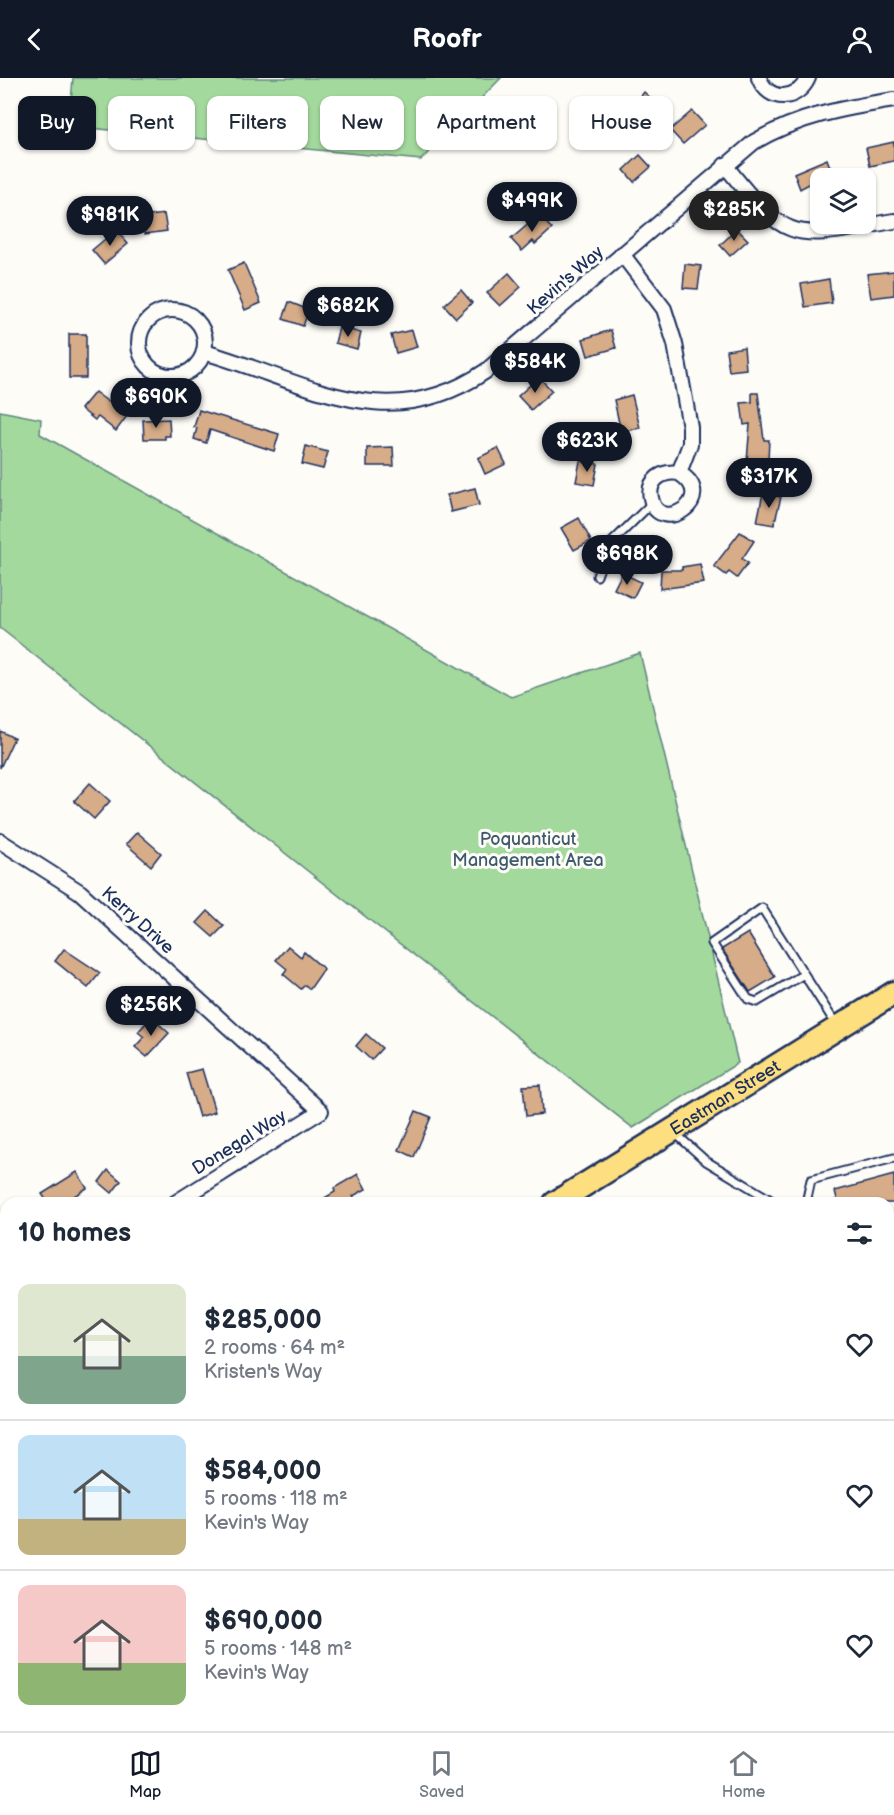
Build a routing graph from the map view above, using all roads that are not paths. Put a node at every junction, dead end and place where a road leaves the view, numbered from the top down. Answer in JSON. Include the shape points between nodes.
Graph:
{"nodes":[{"id":1,"x":759,"y":78,"type":"edge"},
{"id":2,"x":807,"y":78,"type":"edge"},
{"id":3,"x":790,"y":96,"type":"junction"},
{"id":4,"x":894,"y":100,"type":"edge"},
{"id":5,"x":798,"y":120,"type":"junction"},
{"id":6,"x":725,"y":165,"type":"junction"},
{"id":7,"x":894,"y":221,"type":"edge"},
{"id":8,"x":622,"y":254,"type":"junction"},
{"id":9,"x":204,"y":352,"type":"junction"},
{"id":10,"x":680,"y":473,"type":"junction"},
{"id":11,"x":652,"y":503,"type":"junction"},
{"id":12,"x":597,"y":576,"type":"dead end"},
{"id":13,"x":0,"y":841,"type":"edge"},
{"id":14,"x":804,"y":974,"type":"junction"},
{"id":15,"x":894,"y":993,"type":"edge"},
{"id":16,"x":838,"y":1028,"type":"junction"},
{"id":17,"x":321,"y":1111,"type":"joint"},
{"id":18,"x":672,"y":1130,"type":"junction"},
{"id":19,"x":894,"y":1158,"type":"edge"},
{"id":20,"x":185,"y":1197,"type":"edge"},
{"id":21,"x":565,"y":1197,"type":"edge"},
{"id":22,"x":766,"y":1197,"type":"edge"},
{"id":23,"x":807,"y":1197,"type":"edge"}],
"edges":[{"from":1,"to":3,"type":"street","via":[[767,91]]},
{"from":2,"to":3,"type":"street","via":[[804,86]]},
{"from":3,"to":5,"type":"street"},
{"from":4,"to":5,"type":"street","name":"Kevin's Way"},
{"from":5,"to":6,"type":"street","name":"Kevin's Way","via":[[754,142]]},
{"from":6,"to":7,"type":"street","via":[[769,217],[790,230],[814,234]]},
{"from":6,"to":8,"type":"street","name":"Kevin's Way"},
{"from":8,"to":9,"type":"street","name":"Kevin's Way","via":[[486,371],[459,388],[422,401],[366,403]]},
{"from":8,"to":10,"type":"street","via":[[664,309],[675,344],[690,427],[690,444]]},
{"from":9,"to":9,"type":"street","via":[[203,330],[189,314],[179,310],[168,310],[149,320],[140,339],[144,360],[150,368],[171,376],[192,370]]},
{"from":10,"to":11,"type":"street","via":[[658,476],[650,488]]},
{"from":10,"to":11,"type":"street","via":[[693,489],[687,508],[668,515]]},
{"from":11,"to":12,"type":"lane","via":[[607,547]]},
{"from":13,"to":17,"type":"street","name":"Kerry Drive","via":[[80,892]]},
{"from":14,"to":14,"type":"lane","via":[[762,908],[712,943],[748,999],[757,1002]]},
{"from":14,"to":16,"type":"lane"},
{"from":15,"to":16,"type":"main road","name":"Eastman Street"},
{"from":16,"to":18,"type":"main road","name":"Eastman Street"},
{"from":17,"to":20,"type":"street","name":"Donegal Way"},
{"from":18,"to":21,"type":"main road","name":"Eastman Street"},
{"from":18,"to":22,"type":"lane","via":[[706,1161]]},
{"from":19,"to":23,"type":"lane","via":[[811,1180]]}]}
